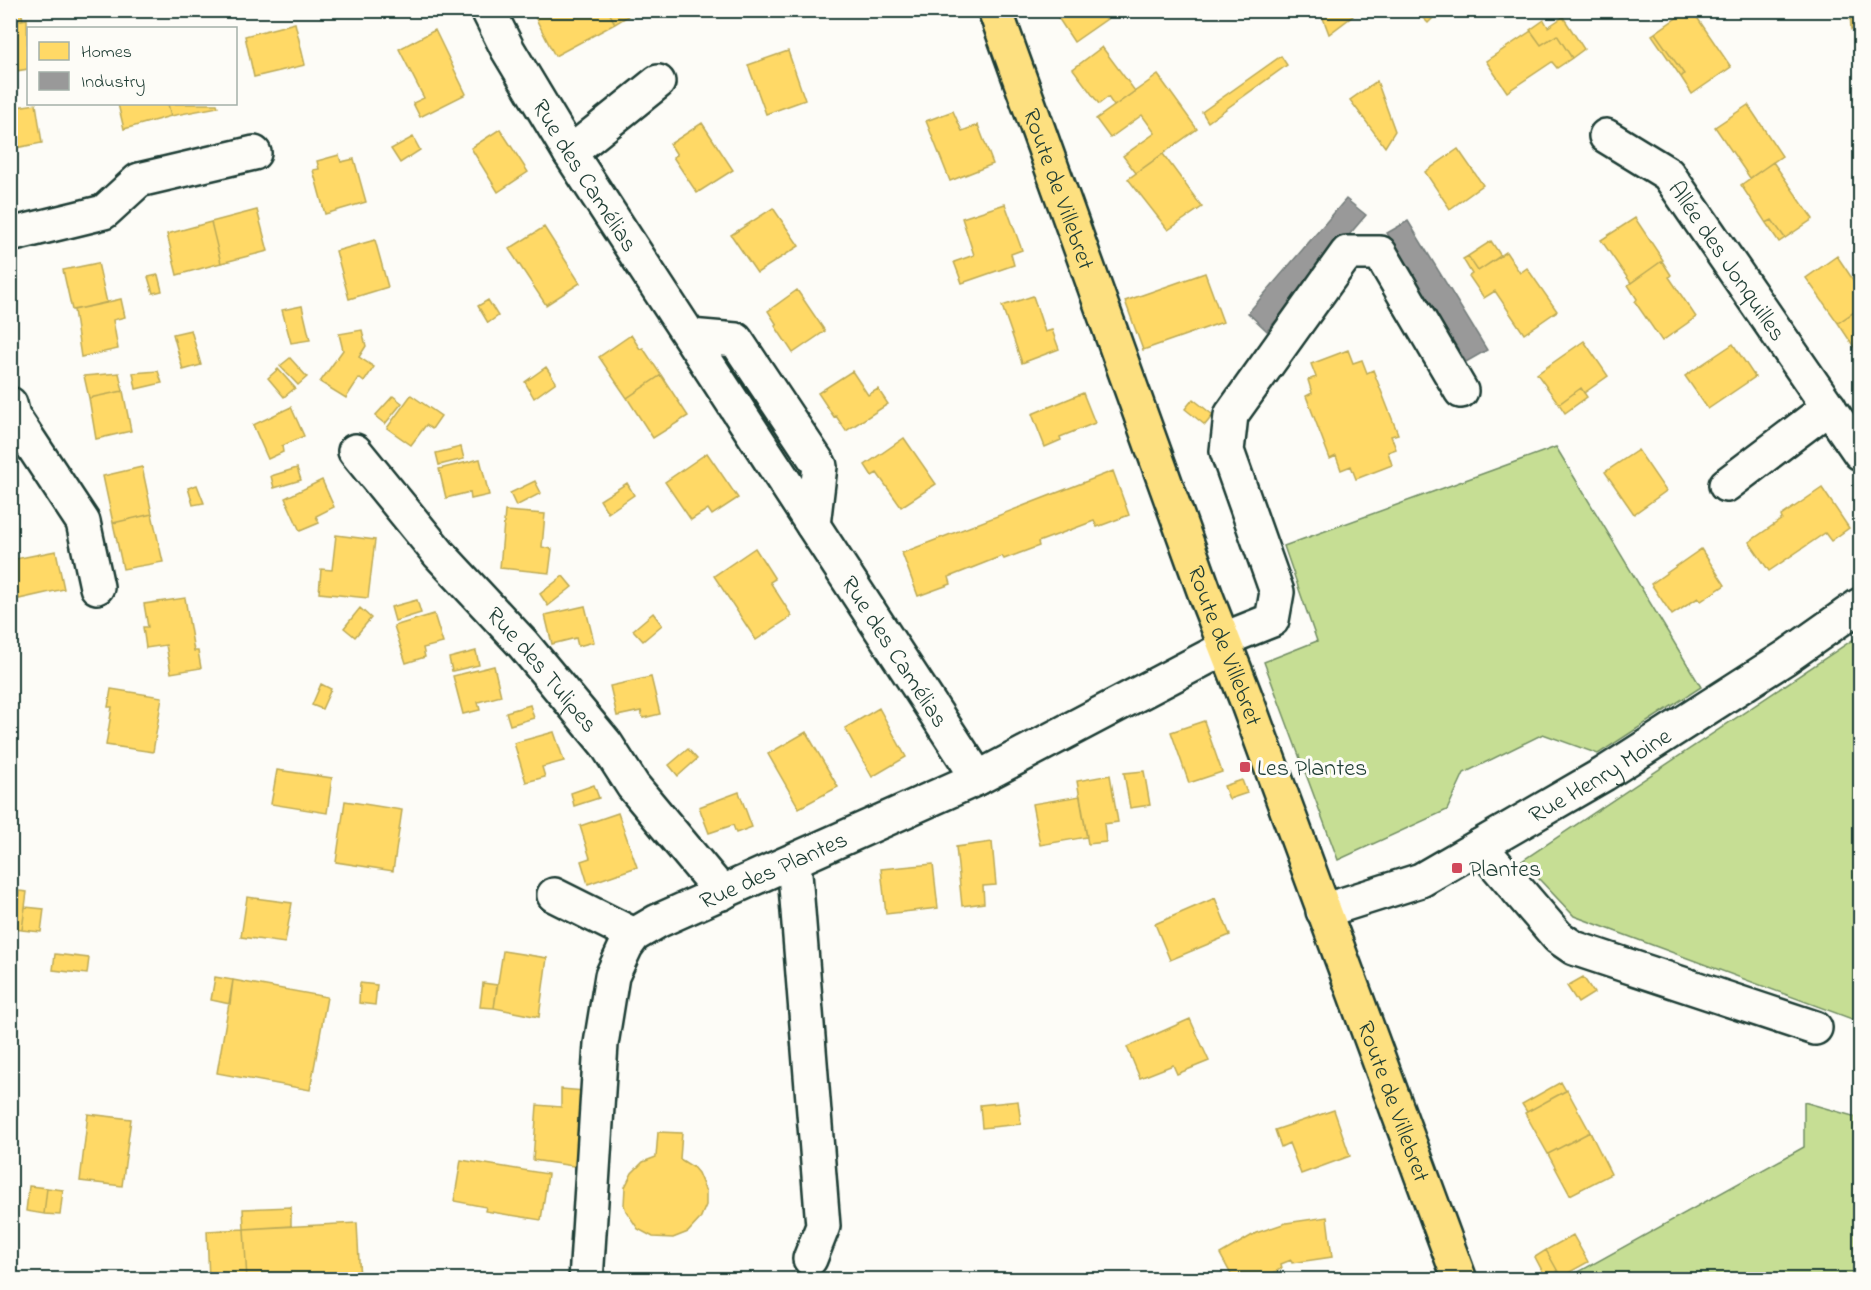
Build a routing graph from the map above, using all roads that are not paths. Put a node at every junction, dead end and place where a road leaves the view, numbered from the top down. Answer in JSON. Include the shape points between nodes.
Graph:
{"nodes":[{"id":1,"x":488,"y":10,"type":"edge"},
{"id":2,"x":995,"y":10,"type":"edge"},
{"id":3,"x":658,"y":82,"type":"dead end"},
{"id":4,"x":1606,"y":136,"type":"dead end"},
{"id":5,"x":254,"y":153,"type":"dead end"},
{"id":6,"x":570,"y":153,"type":"junction"},
{"id":7,"x":10,"y":235,"type":"edge"},
{"id":8,"x":1461,"y":391,"type":"dead end"},
{"id":9,"x":10,"y":404,"type":"edge"},
{"id":10,"x":1829,"y":407,"type":"junction"},
{"id":11,"x":355,"y":451,"type":"dead end"},
{"id":12,"x":1860,"y":453,"type":"edge"},
{"id":13,"x":1726,"y":485,"type":"dead end"},
{"id":14,"x":97,"y":587,"type":"dead end"},
{"id":15,"x":1860,"y":605,"type":"edge"},
{"id":16,"x":1224,"y":644,"type":"junction"},
{"id":17,"x":978,"y":778,"type":"junction"},
{"id":18,"x":1480,"y":846,"type":"junction"},
{"id":19,"x":794,"y":861,"type":"junction"},
{"id":20,"x":722,"y":893,"type":"junction"},
{"id":21,"x":554,"y":895,"type":"dead end"},
{"id":22,"x":1323,"y":911,"type":"junction"},
{"id":23,"x":634,"y":935,"type":"junction"},
{"id":24,"x":1815,"y":1028,"type":"dead end"},
{"id":25,"x":810,"y":1259,"type":"dead end"},
{"id":26,"x":586,"y":1280,"type":"edge"},
{"id":27,"x":1460,"y":1280,"type":"edge"}],
"edges":[{"from":1,"to":6,"type":"street","name":"Rue des Camélias"},
{"from":2,"to":16,"type":"main road","name":"Route de Villebret"},
{"from":3,"to":6,"type":"street"},
{"from":4,"to":10,"type":"street","name":"Allée des Jonquilles","via":[[1668,174]]},
{"from":5,"to":7,"type":"street","via":[[139,180],[104,212]]},
{"from":6,"to":17,"type":"street","name":"Rue des Camélias"},
{"from":8,"to":16,"type":"street","name":"Rue des Plantes","via":[[1380,254],[1347,253],[1231,415],[1227,451],[1277,592],[1272,620]]},
{"from":9,"to":14,"type":"street","via":[[13,416],[83,522]]},
{"from":10,"to":12,"type":"street","name":"Allée des Jonquilles"},
{"from":10,"to":13,"type":"street"},
{"from":11,"to":20,"type":"street","name":"Rue des Tulipes","via":[[440,554],[523,644]]},
{"from":15,"to":18,"type":"street","name":"Rue Henry Moine","via":[[1604,774]]},
{"from":16,"to":17,"type":"street","name":"Rue des Plantes"},
{"from":16,"to":22,"type":"main road","name":"Route de Villebret"},
{"from":17,"to":19,"type":"street","name":"Rue des Plantes"},
{"from":18,"to":22,"type":"street","name":"Rue Henry Moine","via":[[1421,880]]},
{"from":18,"to":24,"type":"street","via":[[1558,937],[1574,948]]},
{"from":19,"to":20,"type":"street","name":"Rue des Plantes"},
{"from":19,"to":25,"type":"street","via":[[823,1226]]},
{"from":20,"to":23,"type":"street","name":"Rue des Plantes"},
{"from":21,"to":23,"type":"street"},
{"from":22,"to":27,"type":"main road","name":"Route de Villebret"},
{"from":23,"to":26,"type":"street","via":[[612,976],[601,1044]]}]}
